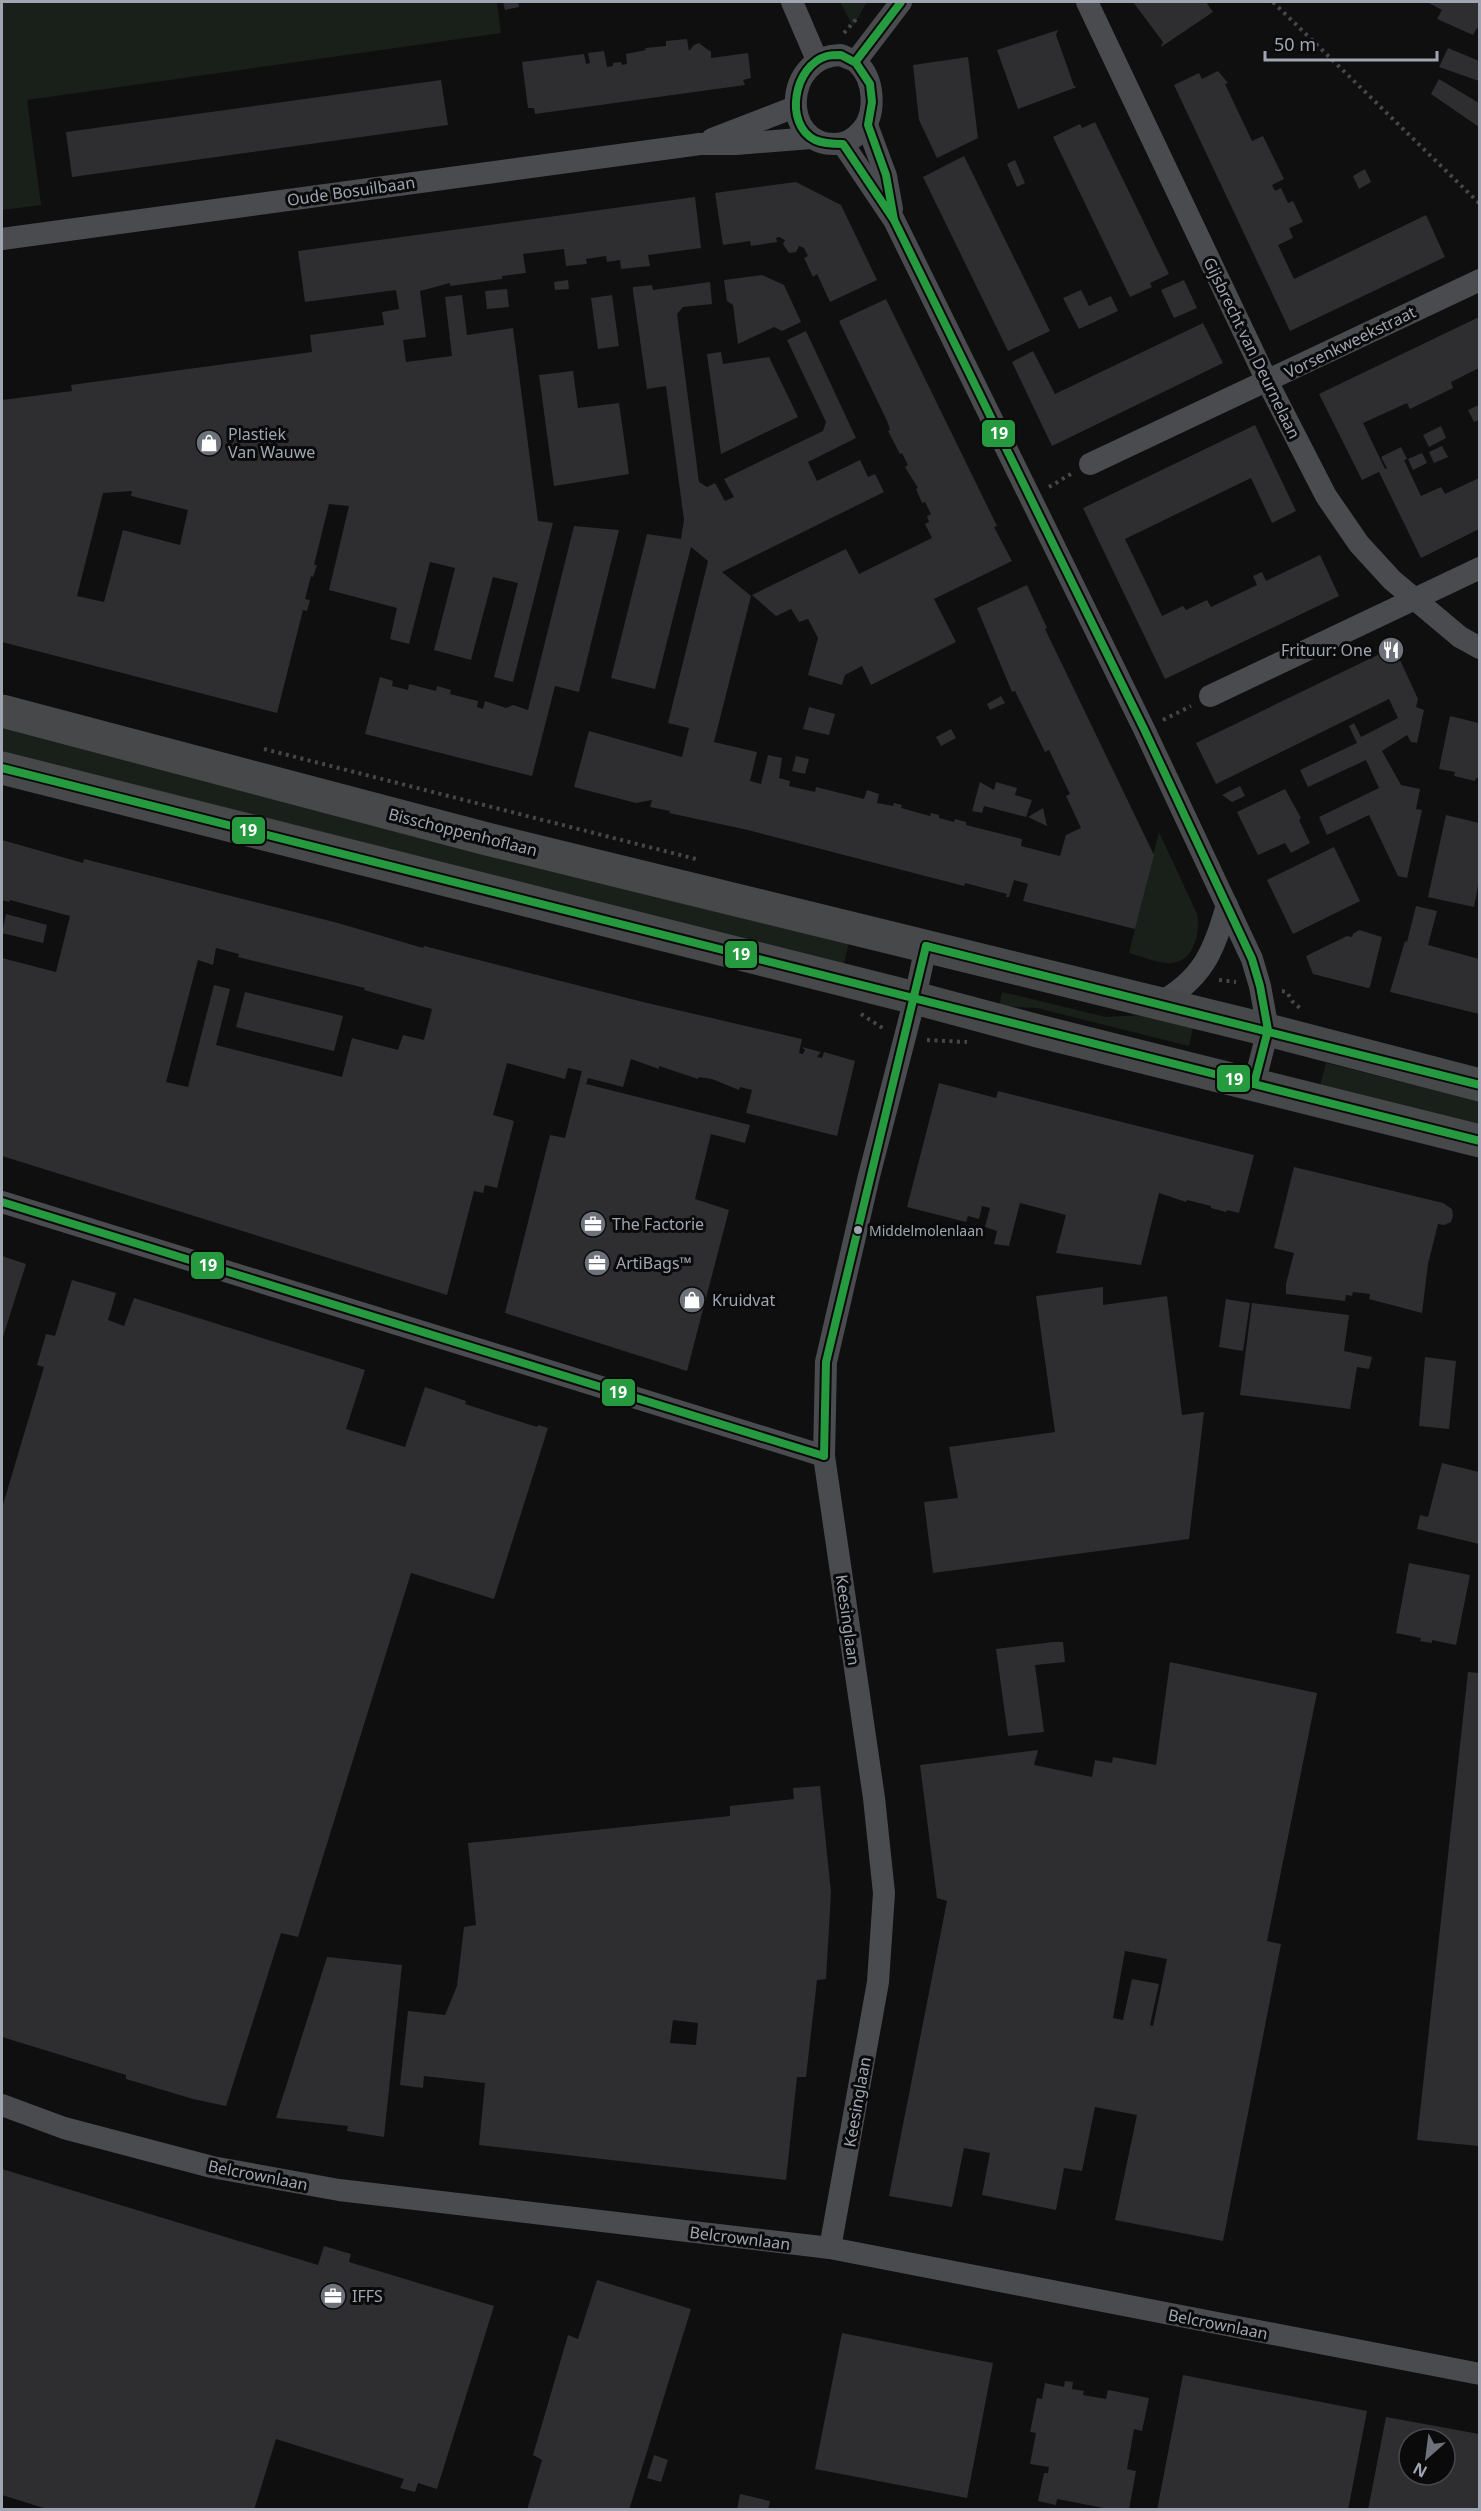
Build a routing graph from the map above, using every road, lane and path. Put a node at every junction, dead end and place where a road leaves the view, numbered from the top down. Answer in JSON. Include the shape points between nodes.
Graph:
{"nodes":[{"id":1,"x":792,"y":2,"type":"edge"},
{"id":2,"x":901,"y":2,"type":"edge"},
{"id":3,"x":1087,"y":2,"type":"edge"},
{"id":4,"x":1273,"y":2,"type":"edge"},
{"id":5,"x":862,"y":14,"type":"dead end"},
{"id":6,"x":815,"y":55,"type":"junction"},
{"id":7,"x":856,"y":62,"type":"junction"},
{"id":8,"x":795,"y":107,"type":"junction"},
{"id":9,"x":867,"y":125,"type":"junction"},
{"id":10,"x":811,"y":138,"type":"junction"},
{"id":11,"x":700,"y":144,"type":"junction"},
{"id":12,"x":843,"y":144,"type":"junction"},
{"id":13,"x":1479,"y":204,"type":"edge"},
{"id":14,"x":894,"y":220,"type":"junction"},
{"id":15,"x":2,"y":239,"type":"edge"},
{"id":16,"x":1479,"y":280,"type":"edge"},
{"id":17,"x":1267,"y":381,"type":"junction"},
{"id":18,"x":1090,"y":464,"type":"joint"},
{"id":19,"x":1029,"y":498,"type":"junction"},
{"id":20,"x":1479,"y":568,"type":"edge"},
{"id":21,"x":1414,"y":600,"type":"junction"},
{"id":22,"x":1479,"y":648,"type":"edge"},
{"id":23,"x":1210,"y":696,"type":"joint"},
{"id":24,"x":2,"y":711,"type":"edge"},
{"id":25,"x":1144,"y":729,"type":"junction"},
{"id":26,"x":260,"y":748,"type":"dead end"},
{"id":27,"x":2,"y":768,"type":"edge"},
{"id":28,"x":705,"y":861,"type":"dead end"},
{"id":29,"x":1227,"y":905,"type":"junction"},
{"id":30,"x":926,"y":945,"type":"junction"},
{"id":31,"x":1190,"y":980,"type":"junction"},
{"id":32,"x":1260,"y":986,"type":"junction"},
{"id":33,"x":915,"y":998,"type":"junction"},
{"id":34,"x":1157,"y":1004,"type":"junction"},
{"id":35,"x":1305,"y":1012,"type":"dead end"},
{"id":36,"x":1268,"y":1030,"type":"junction"},
{"id":37,"x":1254,"y":1084,"type":"junction"},
{"id":38,"x":1479,"y":1084,"type":"edge"},
{"id":39,"x":1479,"y":1141,"type":"edge"},
{"id":40,"x":2,"y":1202,"type":"edge"},
{"id":41,"x":824,"y":1456,"type":"junction"},
{"id":42,"x":2,"y":2105,"type":"edge"},
{"id":43,"x":830,"y":2248,"type":"junction"},
{"id":44,"x":1479,"y":2374,"type":"edge"}],
"edges":[{"from":1,"to":6,"type":"street"},
{"from":2,"to":7,"type":"street"},
{"from":3,"to":17,"type":"street","name":"Gijsbrecht van Deurnelaan"},
{"from":4,"to":13,"type":"path"},
{"from":5,"to":6,"type":"path","via":[[837,42]]},
{"from":6,"to":7,"type":"street","via":[[841,56]]},
{"from":6,"to":8,"type":"street","via":[[800,81]]},
{"from":7,"to":9,"type":"street","via":[[870,82],[872,108]]},
{"from":8,"to":10,"type":"street"},
{"from":8,"to":11,"type":"street","name":"Oude Bosuilbaan"},
{"from":9,"to":12,"type":"street"},
{"from":9,"to":14,"type":"street","via":[[886,176]]},
{"from":10,"to":11,"type":"street","name":"Oude Bosuilbaan"},
{"from":10,"to":12,"type":"street"},
{"from":11,"to":15,"type":"street","name":"Oude Bosuilbaan"},
{"from":12,"to":14,"type":"street"},
{"from":14,"to":19,"type":"street"},
{"from":16,"to":17,"type":"street","name":"Vorsenkweekstraat"},
{"from":17,"to":18,"type":"street","name":"Vorsenkweekstraat"},
{"from":17,"to":21,"type":"street","name":"Gijsbrecht van Deurnelaan","via":[[1326,496],[1359,544]]},
{"from":18,"to":19,"type":"path"},
{"from":19,"to":25,"type":"street"},
{"from":20,"to":21,"type":"street"},
{"from":21,"to":22,"type":"street","name":"Gijsbrecht van Deurnelaan"},
{"from":21,"to":23,"type":"street"},
{"from":23,"to":25,"type":"path"},
{"from":24,"to":30,"type":"main road","name":"Bisschoppenhoflaan","via":[[488,839]]},
{"from":25,"to":29,"type":"street"},
{"from":26,"to":28,"type":"path"},
{"from":27,"to":33,"type":"main road"},
{"from":29,"to":31,"type":"street","via":[[1214,948]]},
{"from":29,"to":32,"type":"street"},
{"from":30,"to":33,"type":"street"},
{"from":30,"to":34,"type":"main road","name":"Bisschoppenhoflaan"},
{"from":31,"to":32,"type":"path"},
{"from":31,"to":34,"type":"street"},
{"from":32,"to":35,"type":"path","via":[[1287,992]]},
{"from":32,"to":36,"type":"street"},
{"from":33,"to":37,"type":"main road"},
{"from":33,"to":41,"type":"street","name":"Keesinglaan","via":[[826,1362]]},
{"from":34,"to":36,"type":"main road","name":"Bisschoppenhoflaan"},
{"from":36,"to":37,"type":"street"},
{"from":36,"to":38,"type":"main road","name":"Bisschoppenhoflaan"},
{"from":37,"to":39,"type":"main road"},
{"from":40,"to":41,"type":"street"},
{"from":41,"to":43,"type":"street","name":"Keesinglaan","via":[[874,1798],[884,1893],[878,1982]]},
{"from":42,"to":43,"type":"street","name":"Belcrownlaan","via":[[64,2128],[212,2167],[339,2190]]},
{"from":43,"to":44,"type":"street","name":"Belcrownlaan"}]}
